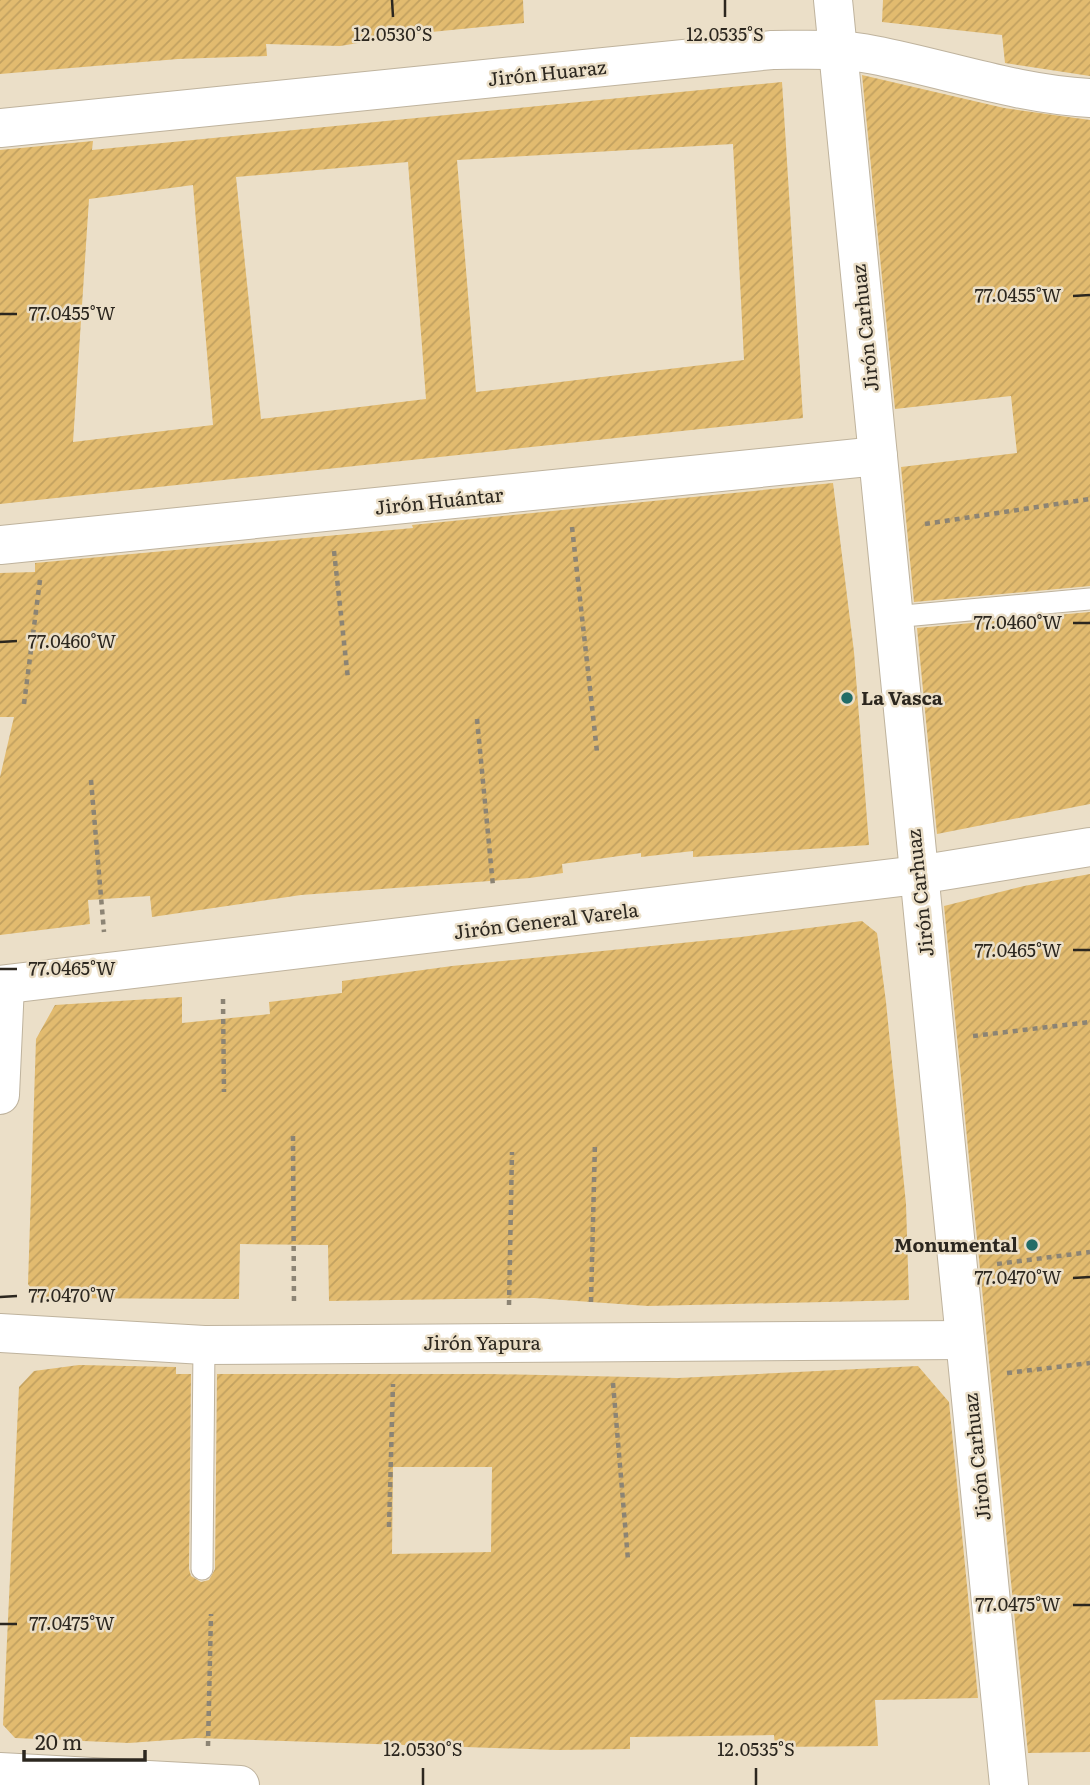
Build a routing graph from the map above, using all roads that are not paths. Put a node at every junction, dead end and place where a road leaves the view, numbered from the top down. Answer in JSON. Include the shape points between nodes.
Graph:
{"nodes":[{"id":1,"x":833,"y":0,"type":"edge"},
{"id":2,"x":838,"y":50,"type":"junction"},
{"id":3,"x":1090,"y":98,"type":"edge"},
{"id":4,"x":0,"y":128,"type":"edge"},
{"id":5,"x":878,"y":456,"type":"junction"},
{"id":6,"x":0,"y":545,"type":"edge"},
{"id":7,"x":1090,"y":599,"type":"edge"},
{"id":8,"x":893,"y":617,"type":"junction"},
{"id":9,"x":1090,"y":846,"type":"edge"},
{"id":10,"x":918,"y":875,"type":"junction"},
{"id":11,"x":3,"y":985,"type":"edge"},
{"id":12,"x":0,"y":1095,"type":"edge"},
{"id":13,"x":0,"y":1332,"type":"edge"},
{"id":14,"x":965,"y":1340,"type":"junction"},
{"id":15,"x":204,"y":1345,"type":"junction"},
{"id":16,"x":202,"y":1569,"type":"dead end"},
{"id":17,"x":0,"y":1772,"type":"edge"},
{"id":18,"x":223,"y":1784,"type":"edge"},
{"id":19,"x":1009,"y":1785,"type":"edge"}],
"edges":[{"from":1,"to":2,"type":"street","name":"Jirón Carhuaz"},
{"from":2,"to":3,"type":"street","name":"Jirón Huaraz","via":[[1043,96]]},
{"from":2,"to":4,"type":"street","name":"Jirón Huaraz","via":[[772,50]]},
{"from":2,"to":5,"type":"street","name":"Jirón Carhuaz"},
{"from":5,"to":6,"type":"street","name":"Jirón Huántar"},
{"from":5,"to":8,"type":"street","name":"Jirón Carhuaz"},
{"from":7,"to":8,"type":"lane"},
{"from":8,"to":10,"type":"street","name":"Jirón Carhuaz"},
{"from":9,"to":10,"type":"street","name":"Jirón General Varela"},
{"from":10,"to":11,"type":"street","name":"Jirón General Varela"},
{"from":10,"to":14,"type":"street","name":"Jirón Carhuaz"},
{"from":11,"to":12,"type":"street"},
{"from":13,"to":15,"type":"street","name":"Jirón Yapura"},
{"from":14,"to":15,"type":"street","name":"Jirón Yapura"},
{"from":14,"to":19,"type":"street","name":"Jirón Carhuaz"},
{"from":15,"to":16,"type":"lane"},
{"from":17,"to":18,"type":"street"}]}
